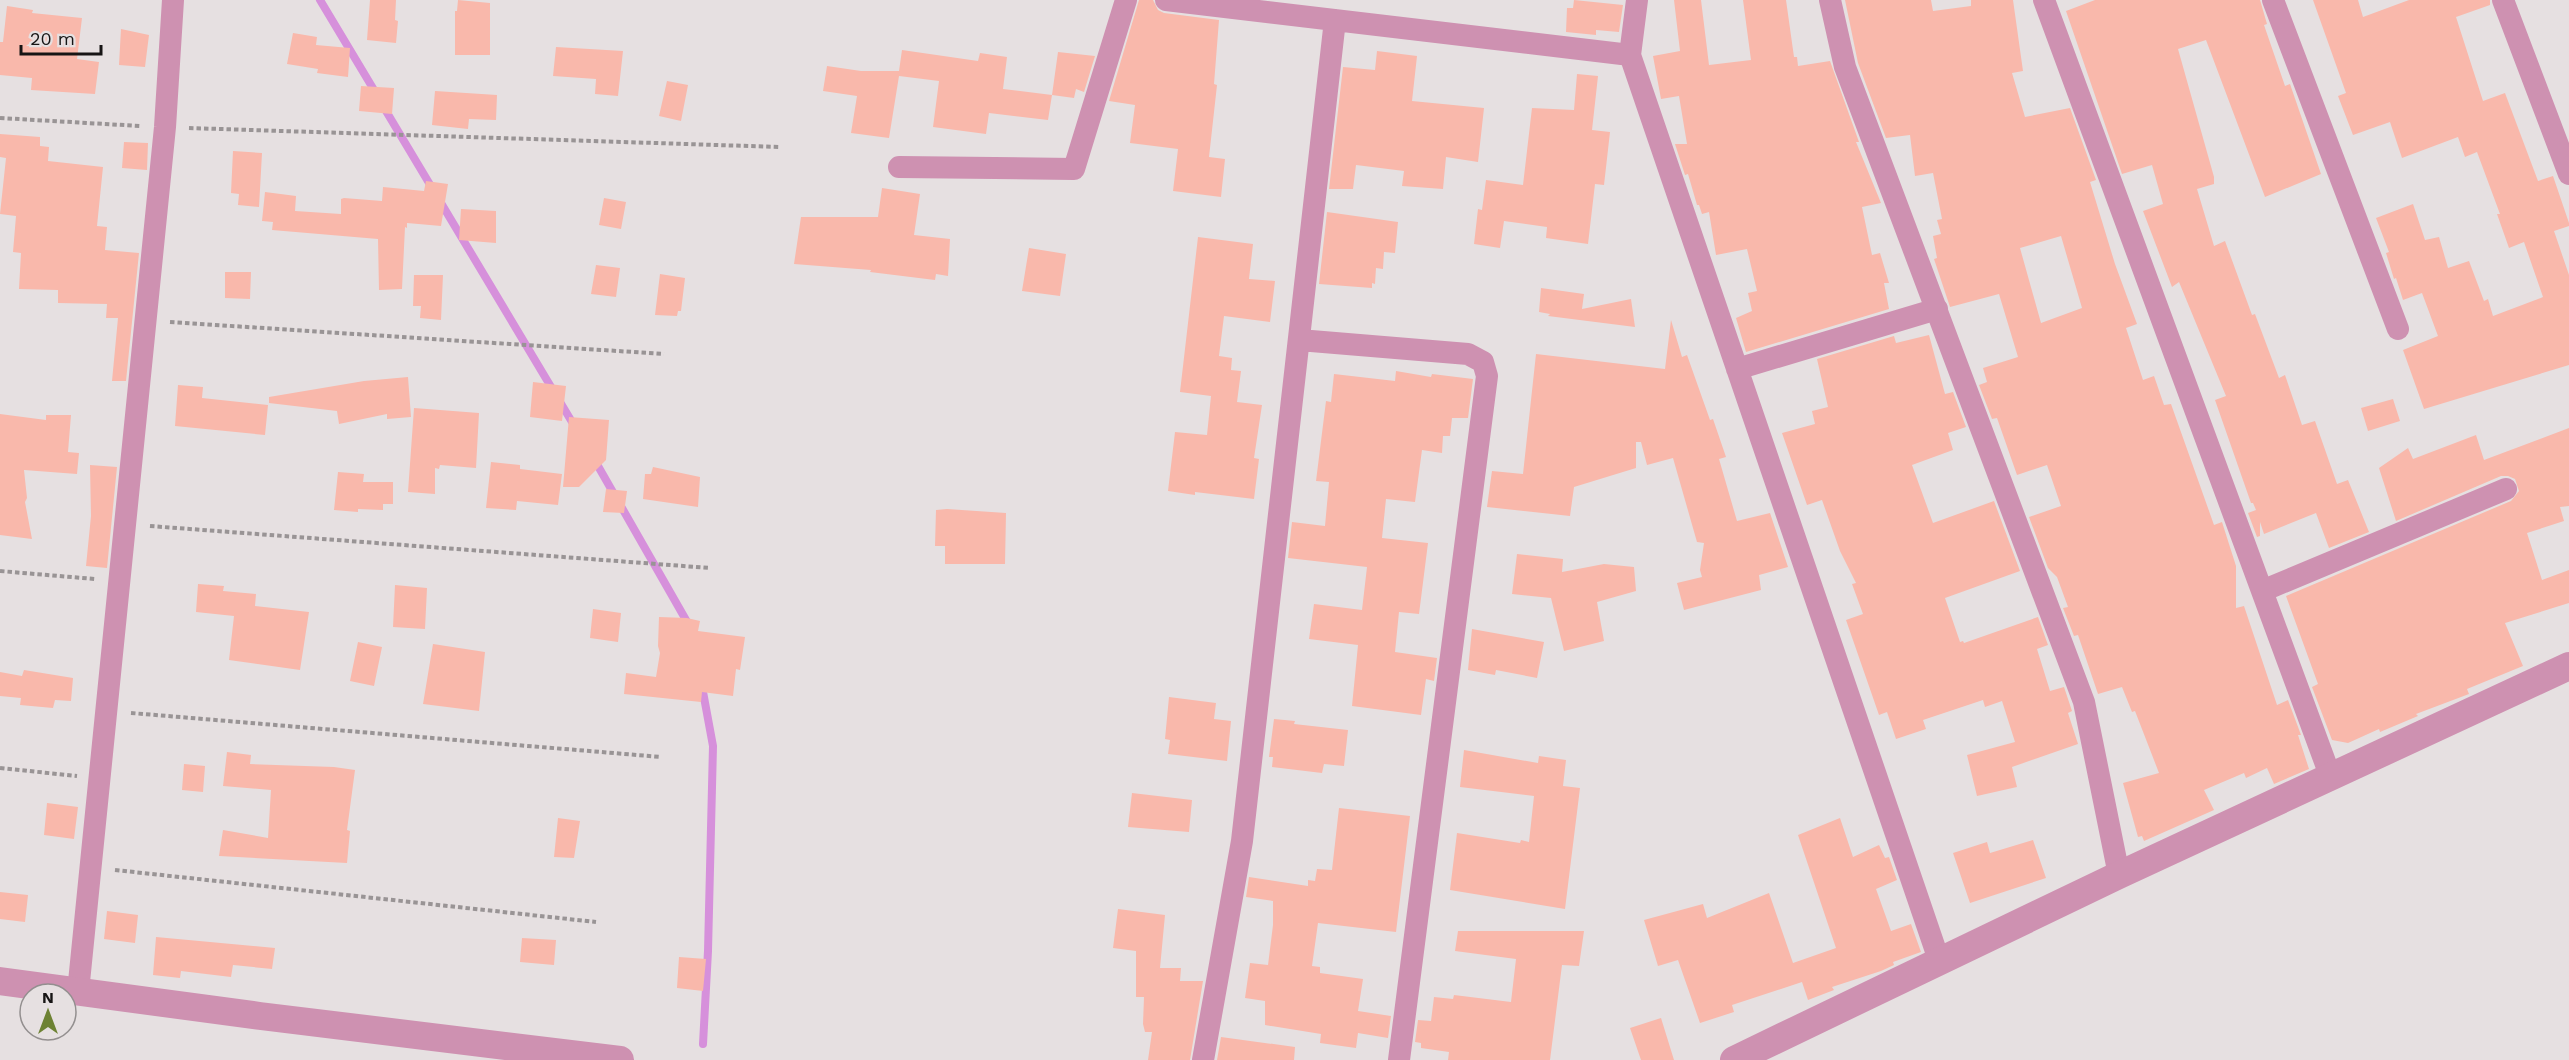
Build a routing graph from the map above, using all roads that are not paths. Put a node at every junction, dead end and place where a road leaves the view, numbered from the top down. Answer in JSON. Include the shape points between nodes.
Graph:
{"nodes":[{"id":1,"x":173,"y":0,"type":"edge"},
{"id":2,"x":1126,"y":0,"type":"edge"},
{"id":3,"x":1166,"y":0,"type":"edge"},
{"id":4,"x":1637,"y":0,"type":"edge"},
{"id":5,"x":1830,"y":0,"type":"edge"},
{"id":6,"x":2044,"y":0,"type":"edge"},
{"id":7,"x":2273,"y":0,"type":"edge"},
{"id":8,"x":2503,"y":0,"type":"edge"},
{"id":9,"x":1335,"y":20,"type":"junction"},
{"id":10,"x":1630,"y":55,"type":"junction"},
{"id":11,"x":899,"y":167,"type":"dead end"},
{"id":12,"x":2569,"y":174,"type":"edge"},
{"id":13,"x":1937,"y":309,"type":"junction"},
{"id":14,"x":2398,"y":329,"type":"dead end"},
{"id":15,"x":1299,"y":340,"type":"junction"},
{"id":16,"x":1737,"y":369,"type":"junction"},
{"id":17,"x":2506,"y":489,"type":"dead end"},
{"id":18,"x":2262,"y":591,"type":"junction"},
{"id":19,"x":2569,"y":666,"type":"edge"},
{"id":20,"x":2331,"y":778,"type":"junction"},
{"id":21,"x":2119,"y":875,"type":"junction"},
{"id":22,"x":1940,"y":963,"type":"junction"},
{"id":23,"x":0,"y":981,"type":"edge"},
{"id":24,"x":18,"y":984,"type":"edge"},
{"id":25,"x":78,"y":992,"type":"joint"},
{"id":26,"x":620,"y":1060,"type":"edge"},
{"id":27,"x":1203,"y":1060,"type":"edge"},
{"id":28,"x":1399,"y":1060,"type":"edge"},
{"id":29,"x":1734,"y":1060,"type":"edge"}],
"edges":[{"from":1,"to":25,"type":"street","via":[[165,128]]},
{"from":2,"to":11,"type":"street","via":[[1074,169]]},
{"from":3,"to":9,"type":"street"},
{"from":4,"to":10,"type":"street"},
{"from":5,"to":13,"type":"street","via":[[1845,67]]},
{"from":6,"to":18,"type":"street"},
{"from":7,"to":14,"type":"street"},
{"from":8,"to":12,"type":"street"},
{"from":9,"to":10,"type":"street"},
{"from":9,"to":15,"type":"street"},
{"from":10,"to":16,"type":"street"},
{"from":13,"to":16,"type":"street"},
{"from":13,"to":21,"type":"street","via":[[2084,702]]},
{"from":15,"to":27,"type":"street","via":[[1242,841]]},
{"from":15,"to":28,"type":"street","via":[[1468,354],[1483,362],[1487,376]]},
{"from":16,"to":22,"type":"street"},
{"from":17,"to":18,"type":"street"},
{"from":18,"to":20,"type":"street"},
{"from":19,"to":20,"type":"street"},
{"from":20,"to":21,"type":"street"},
{"from":21,"to":22,"type":"street"},
{"from":22,"to":29,"type":"street"},
{"from":23,"to":24,"type":"street"},
{"from":25,"to":26,"type":"street"}]}
